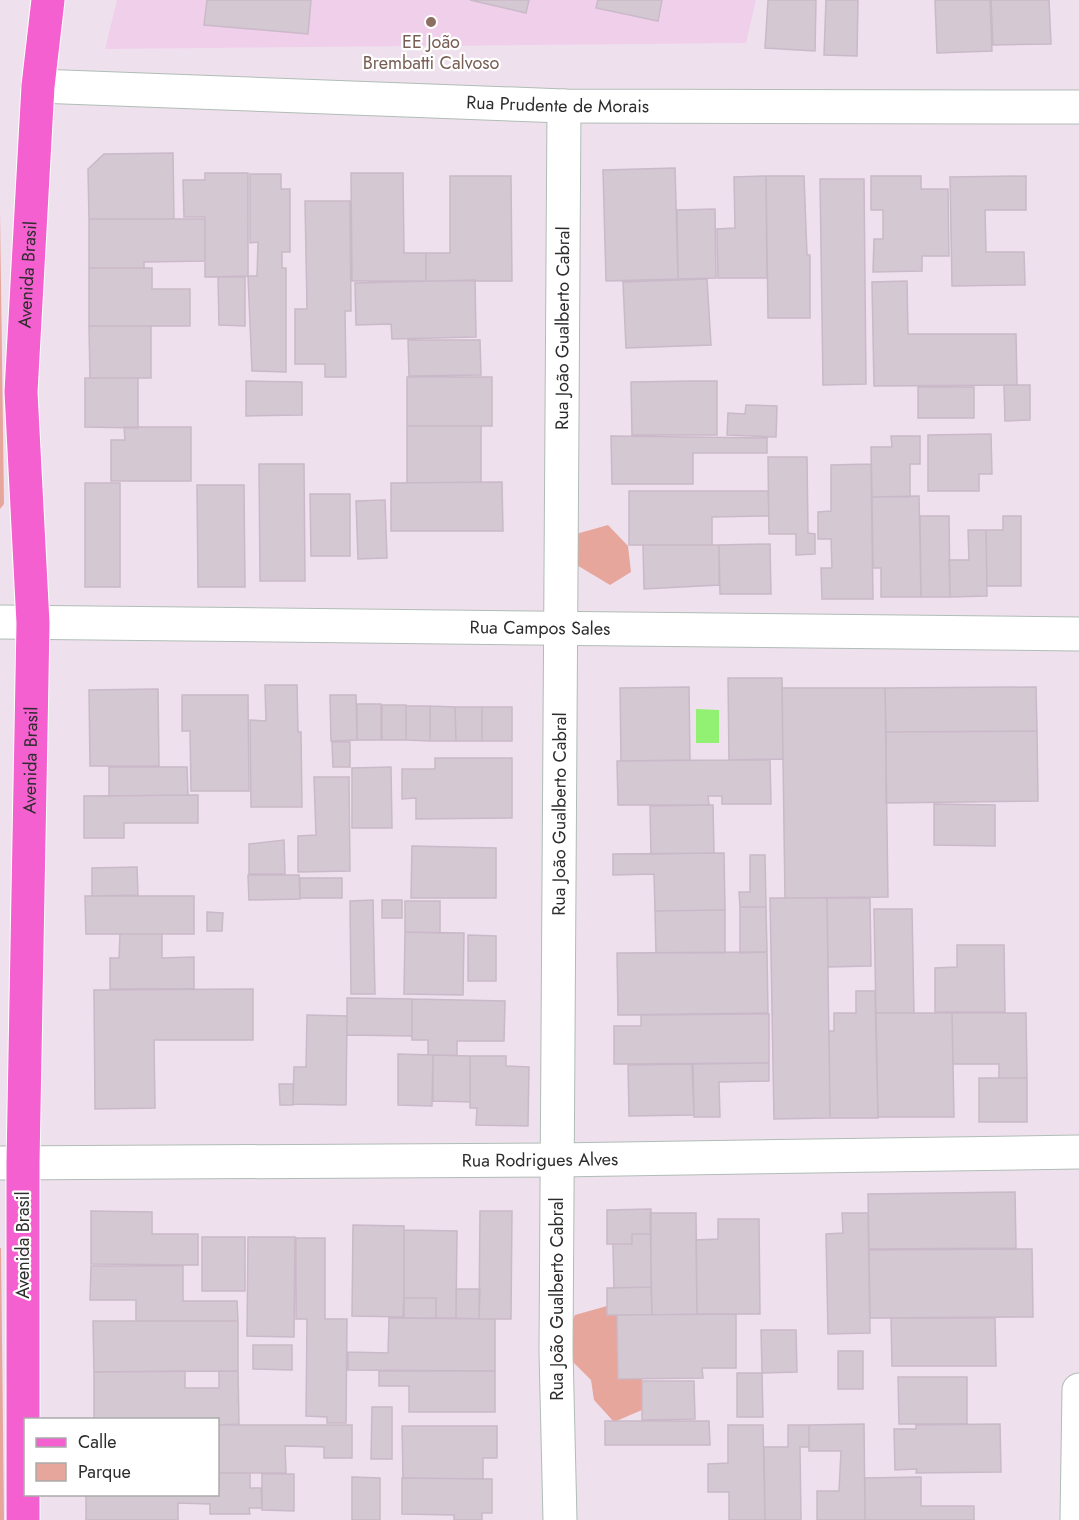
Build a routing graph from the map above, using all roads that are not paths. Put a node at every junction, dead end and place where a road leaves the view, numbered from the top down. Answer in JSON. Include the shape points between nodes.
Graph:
{"nodes":[{"id":1,"x":48,"y":0,"type":"edge"},
{"id":2,"x":38,"y":86,"type":"junction"},
{"id":3,"x":564,"y":106,"type":"junction"},
{"id":4,"x":1079,"y":107,"type":"edge"},
{"id":5,"x":0,"y":622,"type":"edge"},
{"id":6,"x":33,"y":623,"type":"junction"},
{"id":7,"x":562,"y":630,"type":"junction"},
{"id":8,"x":1079,"y":634,"type":"edge"},
{"id":9,"x":1079,"y":1152,"type":"edge"},
{"id":10,"x":557,"y":1160,"type":"junction"},
{"id":11,"x":12,"y":1163,"type":"edge"},
{"id":12,"x":1079,"y":1390,"type":"edge"},
{"id":13,"x":22,"y":1520,"type":"edge"},
{"id":14,"x":560,"y":1520,"type":"edge"},
{"id":15,"x":1077,"y":1520,"type":"edge"}],
"edges":[{"from":1,"to":2,"type":"main road","name":"Avenida Brasil"},
{"from":2,"to":3,"type":"street","name":"Rua Prudente de Morais"},
{"from":2,"to":6,"type":"main road","name":"Avenida Brasil","via":[[21,392]]},
{"from":3,"to":4,"type":"street","name":"Rua Prudente de Morais"},
{"from":3,"to":7,"type":"street","name":"Rua João Gualberto Cabral"},
{"from":5,"to":6,"type":"street","name":"Rua Campos Sales"},
{"from":6,"to":7,"type":"street","name":"Rua Campos Sales"},
{"from":6,"to":11,"type":"main road","name":"Avenida Brasil"},
{"from":7,"to":8,"type":"street","name":"Rua Campos Sales"},
{"from":7,"to":10,"type":"street","name":"Rua João Gualberto Cabral"},
{"from":9,"to":10,"type":"street","name":"Rua Rodrigues Alves"},
{"from":10,"to":11,"type":"street","name":"Rua Rodrigues Alves"},
{"from":10,"to":14,"type":"street","name":"Rua João Gualberto Cabral"},
{"from":11,"to":13,"type":"main road","name":"Avenida Brasil"},
{"from":12,"to":15,"type":"street"}]}
